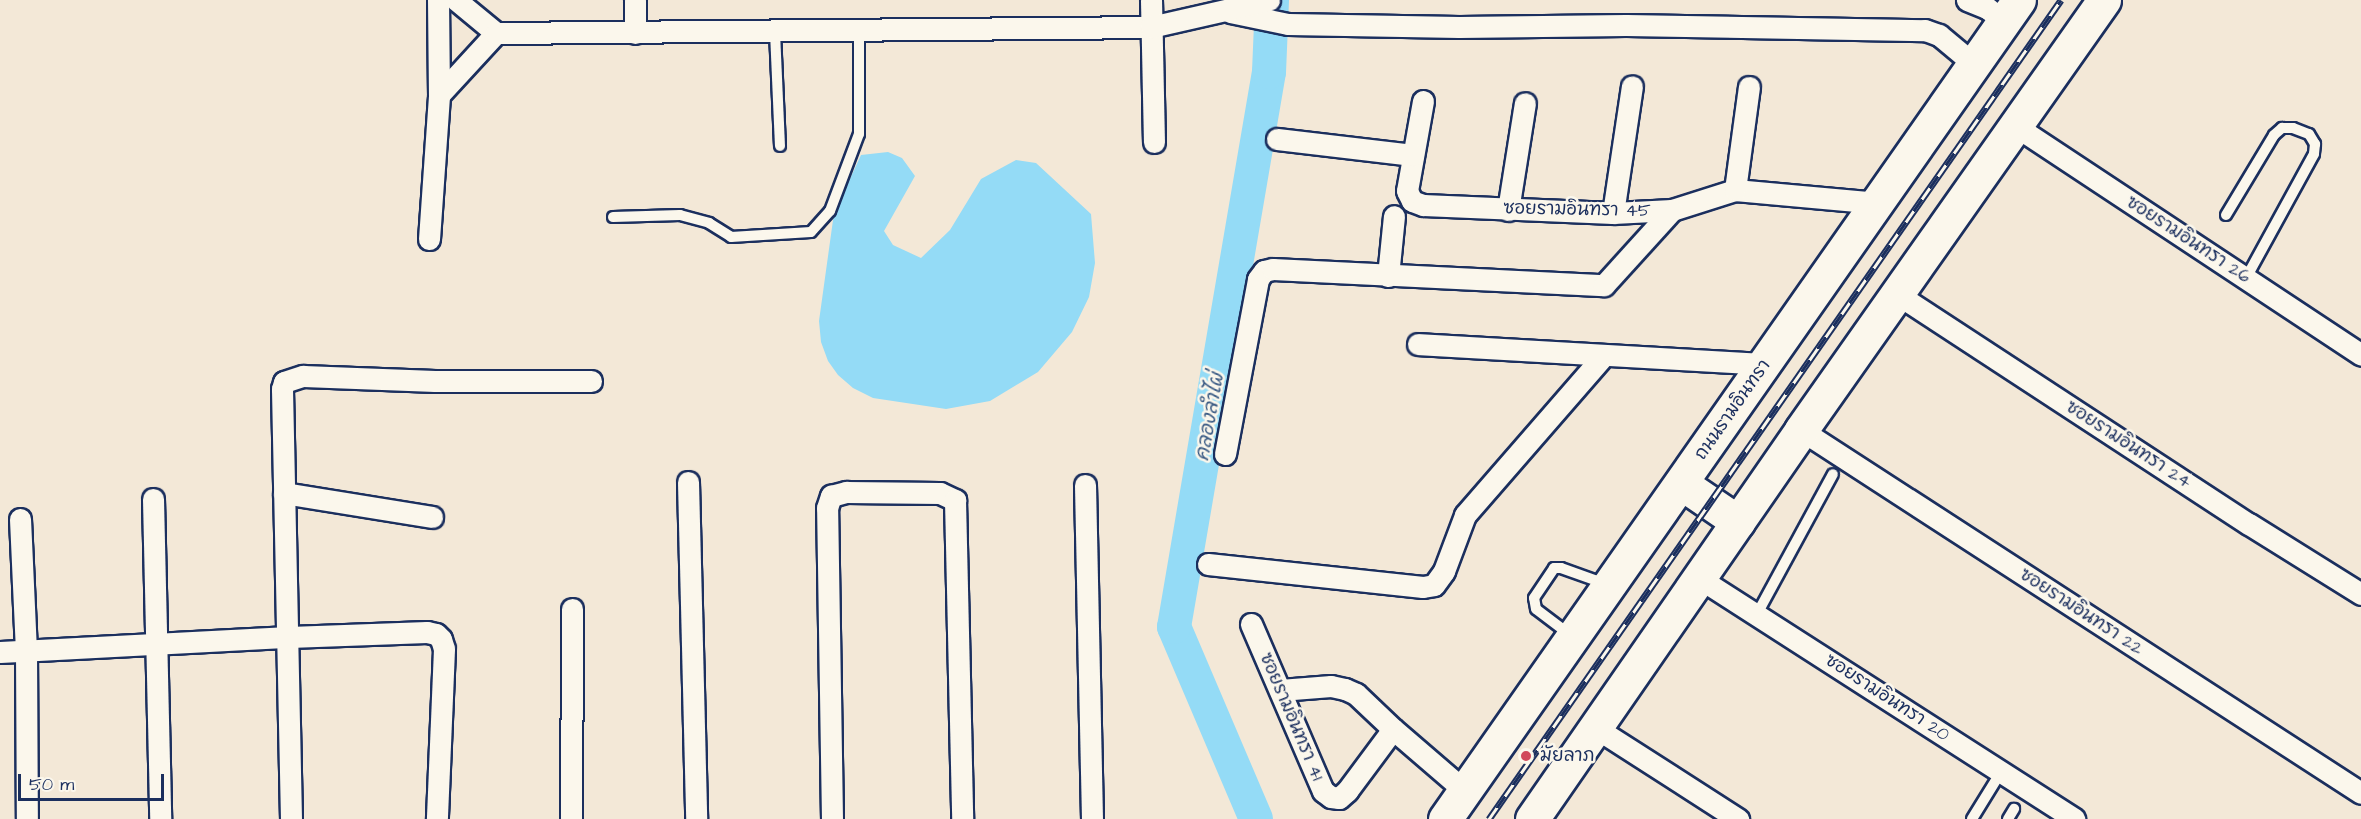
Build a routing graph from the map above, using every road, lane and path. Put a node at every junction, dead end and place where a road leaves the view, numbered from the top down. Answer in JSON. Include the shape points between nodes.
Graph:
{"nodes":[{"id":1,"x":438,"y":0,"type":"edge"},
{"id":2,"x":456,"y":0,"type":"edge"},
{"id":3,"x":635,"y":0,"type":"edge"},
{"id":4,"x":1151,"y":0,"type":"edge"},
{"id":5,"x":1967,"y":0,"type":"edge"},
{"id":6,"x":2104,"y":0,"type":"edge"},
{"id":7,"x":1267,"y":7,"type":"edge"},
{"id":8,"x":2012,"y":10,"type":"edge"},
{"id":9,"x":1151,"y":27,"type":"junction"},
{"id":10,"x":859,"y":31,"type":"junction"},
{"id":11,"x":775,"y":32,"type":"junction"},
{"id":12,"x":496,"y":33,"type":"junction"},
{"id":13,"x":635,"y":33,"type":"junction"},
{"id":14,"x":1975,"y":65,"type":"junction"},
{"id":15,"x":1632,"y":86,"type":"dead end"},
{"id":16,"x":1749,"y":87,"type":"dead end"},
{"id":17,"x":439,"y":95,"type":"junction"},
{"id":18,"x":1423,"y":101,"type":"dead end"},
{"id":19,"x":1526,"y":103,"type":"dead end"},
{"id":20,"x":2014,"y":125,"type":"junction"},
{"id":21,"x":1277,"y":139,"type":"dead end"},
{"id":22,"x":1154,"y":142,"type":"dead end"},
{"id":23,"x":780,"y":146,"type":"dead end"},
{"id":24,"x":1413,"y":155,"type":"junction"},
{"id":25,"x":1735,"y":190,"type":"junction"},
{"id":26,"x":1878,"y":202,"type":"junction"},
{"id":27,"x":1508,"y":210,"type":"junction"},
{"id":28,"x":1672,"y":210,"type":"junction"},
{"id":29,"x":1613,"y":213,"type":"junction"},
{"id":30,"x":2226,"y":215,"type":"dead end"},
{"id":31,"x":1394,"y":216,"type":"dead end"},
{"id":32,"x":613,"y":217,"type":"dead end"},
{"id":33,"x":429,"y":239,"type":"dead end"},
{"id":34,"x":1388,"y":276,"type":"junction"},
{"id":35,"x":2246,"y":278,"type":"junction"},
{"id":36,"x":1897,"y":294,"type":"junction"},
{"id":37,"x":1418,"y":344,"type":"dead end"},
{"id":38,"x":2361,"y":355,"type":"edge"},
{"id":39,"x":1603,"y":356,"type":"junction"},
{"id":40,"x":1765,"y":364,"type":"junction"},
{"id":41,"x":591,"y":381,"type":"dead end"},
{"id":42,"x":1801,"y":430,"type":"junction"},
{"id":43,"x":1225,"y":454,"type":"dead end"},
{"id":44,"x":1833,"y":474,"type":"dead end"},
{"id":45,"x":688,"y":482,"type":"dead end"},
{"id":46,"x":1681,"y":483,"type":"junction"},
{"id":47,"x":1085,"y":485,"type":"dead end"},
{"id":48,"x":285,"y":493,"type":"junction"},
{"id":49,"x":153,"y":499,"type":"dead end"},
{"id":50,"x":432,"y":517,"type":"dead end"},
{"id":51,"x":20,"y":519,"type":"dead end"},
{"id":52,"x":1738,"y":522,"type":"junction"},
{"id":53,"x":1208,"y":564,"type":"dead end"},
{"id":54,"x":1699,"y":578,"type":"junction"},
{"id":55,"x":1609,"y":585,"type":"junction"},
{"id":56,"x":2361,"y":594,"type":"edge"},
{"id":57,"x":572,"y":609,"type":"dead end"},
{"id":58,"x":1757,"y":614,"type":"junction"},
{"id":59,"x":1251,"y":624,"type":"dead end"},
{"id":60,"x":1571,"y":636,"type":"junction"},
{"id":61,"x":289,"y":637,"type":"junction"},
{"id":62,"x":158,"y":645,"type":"junction"},
{"id":63,"x":26,"y":651,"type":"junction"},
{"id":64,"x":0,"y":652,"type":"edge"},
{"id":65,"x":1280,"y":690,"type":"junction"},
{"id":66,"x":1596,"y":728,"type":"junction"},
{"id":67,"x":1393,"y":729,"type":"junction"},
{"id":68,"x":2001,"y":772,"type":"junction"},
{"id":69,"x":1465,"y":791,"type":"junction"},
{"id":70,"x":2361,"y":793,"type":"edge"},
{"id":71,"x":2014,"y":809,"type":"dead end"},
{"id":72,"x":27,"y":819,"type":"edge"},
{"id":73,"x":160,"y":819,"type":"edge"},
{"id":74,"x":291,"y":819,"type":"edge"},
{"id":75,"x":437,"y":819,"type":"edge"},
{"id":76,"x":571,"y":819,"type":"edge"},
{"id":77,"x":696,"y":819,"type":"edge"},
{"id":78,"x":831,"y":819,"type":"edge"},
{"id":79,"x":962,"y":819,"type":"edge"},
{"id":80,"x":1092,"y":819,"type":"edge"},
{"id":81,"x":1446,"y":819,"type":"edge"},
{"id":82,"x":1532,"y":819,"type":"edge"},
{"id":83,"x":1738,"y":819,"type":"edge"},
{"id":84,"x":1972,"y":819,"type":"edge"},
{"id":85,"x":2008,"y":819,"type":"edge"},
{"id":86,"x":2074,"y":819,"type":"edge"}],
"edges":[{"from":1,"to":17,"type":"street"},
{"from":2,"to":12,"type":"street"},
{"from":3,"to":13,"type":"street"},
{"from":4,"to":9,"type":"street"},
{"from":5,"to":8,"type":"street","via":[[1987,8]]},
{"from":6,"to":20,"type":"main road"},
{"from":7,"to":9,"type":"street","via":[[1221,10]]},
{"from":7,"to":14,"type":"street","via":[[1288,24],[1925,30],[1939,35]]},
{"from":8,"to":14,"type":"main road","name":"ถนนรามอินทรา"},
{"from":9,"to":10,"type":"street"},
{"from":9,"to":22,"type":"street"},
{"from":10,"to":11,"type":"street"},
{"from":10,"to":32,"type":"lane","via":[[859,134],[830,211],[811,232],[731,237],[709,223],[680,216]]},
{"from":11,"to":13,"type":"street"},
{"from":11,"to":23,"type":"lane"},
{"from":12,"to":13,"type":"street"},
{"from":12,"to":17,"type":"street"},
{"from":14,"to":26,"type":"main road","name":"ถนนรามอินทรา"},
{"from":15,"to":29,"type":"street"},
{"from":16,"to":25,"type":"street"},
{"from":17,"to":33,"type":"street"},
{"from":18,"to":24,"type":"street","name":"ซอยรามอินทรา 45"},
{"from":19,"to":27,"type":"street"},
{"from":20,"to":35,"type":"street","name":"ซอยรามอินทรา 26"},
{"from":20,"to":36,"type":"main road"},
{"from":21,"to":24,"type":"street"},
{"from":24,"to":27,"type":"street","name":"ซอยรามอินทรา 45","via":[[1407,191],[1412,201]]},
{"from":25,"to":26,"type":"street","name":"ซอยรามอินทรา 45"},
{"from":25,"to":28,"type":"street","name":"ซอยรามอินทรา 45"},
{"from":26,"to":40,"type":"main road","name":"ถนนรามอินทรา"},
{"from":27,"to":29,"type":"street","name":"ซอยรามอินทรา 45"},
{"from":28,"to":29,"type":"street","name":"ซอยรามอินทรา 45"},
{"from":28,"to":34,"type":"street","via":[[1604,285]]},
{"from":30,"to":35,"type":"lane","via":[[2274,135],[2282,128],[2309,134],[2315,144],[2314,154]]},
{"from":31,"to":34,"type":"street"},
{"from":34,"to":43,"type":"street","via":[[1264,271],[1258,279]]},
{"from":35,"to":38,"type":"street","name":"ซอยรามอินทรา 26"},
{"from":36,"to":42,"type":"main road"},
{"from":36,"to":56,"type":"street","name":"ซอยรามอินทรา 24"},
{"from":37,"to":39,"type":"street"},
{"from":39,"to":40,"type":"street"},
{"from":39,"to":53,"type":"street","via":[[1465,515],[1434,585],[1423,587]]},
{"from":40,"to":46,"type":"main road","name":"ถนนรามอินทรา"},
{"from":41,"to":48,"type":"street","via":[[292,378],[284,382],[282,389]]},
{"from":42,"to":52,"type":"main road"},
{"from":42,"to":70,"type":"street","name":"ซอยรามอินทรา 22"},
{"from":44,"to":58,"type":"lane"},
{"from":45,"to":77,"type":"street"},
{"from":46,"to":52,"type":"main road"},
{"from":46,"to":55,"type":"main road","name":"ถนนรามอินทรา"},
{"from":47,"to":80,"type":"street"},
{"from":48,"to":50,"type":"street"},
{"from":48,"to":61,"type":"street"},
{"from":49,"to":62,"type":"street"},
{"from":51,"to":63,"type":"street"},
{"from":52,"to":54,"type":"main road"},
{"from":54,"to":58,"type":"street","name":"ซอยรามอินทรา 20"},
{"from":54,"to":66,"type":"main road"},
{"from":55,"to":60,"type":"main road","name":"ถนนรามอินทรา"},
{"from":55,"to":60,"type":"lane","via":[[1554,568],[1534,598],[1536,609]]},
{"from":57,"to":76,"type":"street"},
{"from":58,"to":68,"type":"street","name":"ซอยรามอินทรา 20"},
{"from":59,"to":65,"type":"street","name":"ซอยรามอินทรา 41"},
{"from":60,"to":69,"type":"main road","name":"ถนนรามอินทรา"},
{"from":61,"to":62,"type":"street"},
{"from":61,"to":74,"type":"street"},
{"from":61,"to":75,"type":"street","via":[[427,632],[441,639],[444,649]]},
{"from":62,"to":63,"type":"street"},
{"from":62,"to":73,"type":"street"},
{"from":63,"to":64,"type":"street"},
{"from":63,"to":72,"type":"street"},
{"from":65,"to":67,"type":"street","via":[[1331,686],[1345,689],[1356,693]]},
{"from":65,"to":67,"type":"street","name":"ซอยรามอินทรา 41","via":[[1323,791],[1331,797],[1339,798],[1347,791]]},
{"from":66,"to":82,"type":"main road"},
{"from":66,"to":83,"type":"street"},
{"from":67,"to":69,"type":"street"},
{"from":68,"to":84,"type":"lane"},
{"from":68,"to":86,"type":"street","name":"ซอยรามอินทรา 20"},
{"from":69,"to":81,"type":"main road","name":"ถนนรามอินทรา"},
{"from":71,"to":85,"type":"lane"},
{"from":78,"to":79,"type":"street","via":[[827,508],[831,496],[846,492],[940,492],[954,500]]}]}
